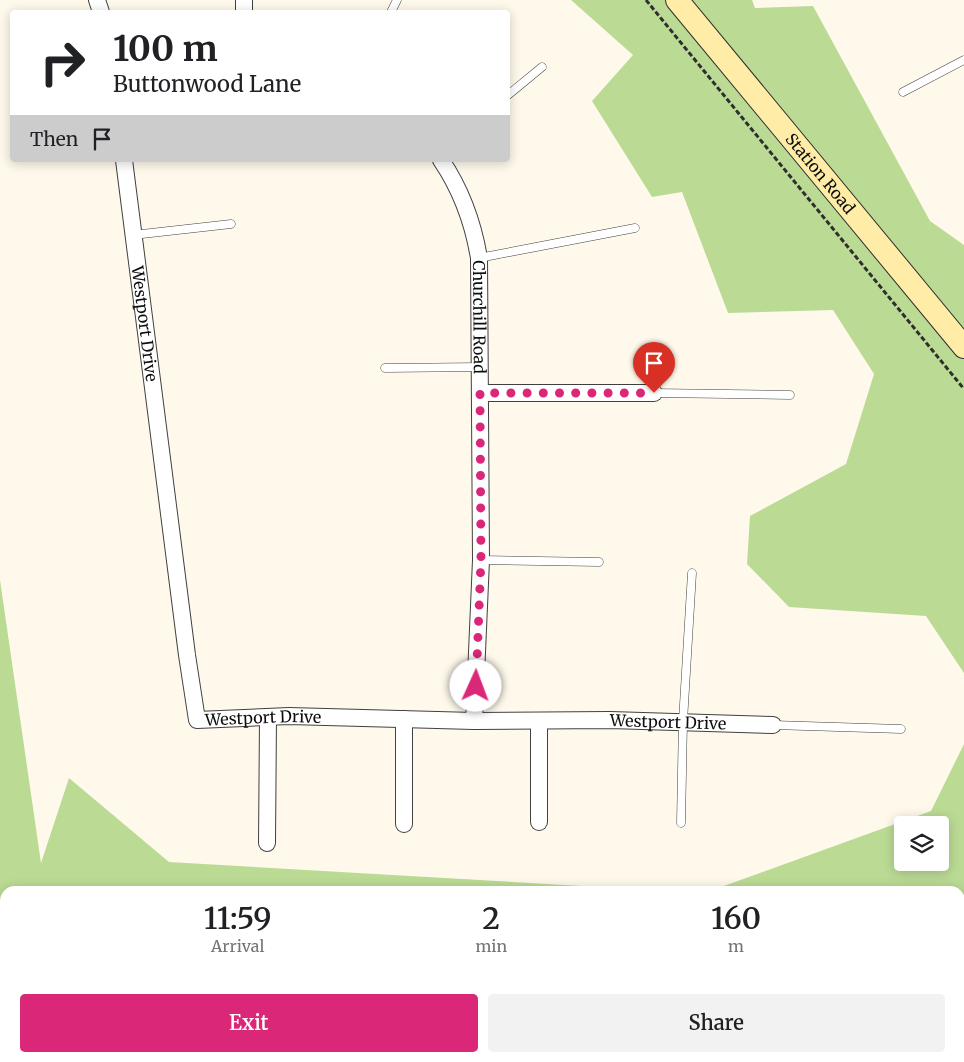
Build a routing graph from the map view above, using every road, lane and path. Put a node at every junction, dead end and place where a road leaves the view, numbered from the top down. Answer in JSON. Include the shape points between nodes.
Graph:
{"nodes":[{"id":1,"x":646,"y":0,"type":"edge"},
{"id":2,"x":677,"y":0,"type":"edge"},
{"id":3,"x":964,"y":60,"type":"edge"},
{"id":4,"x":542,"y":67,"type":"dead end"},
{"id":5,"x":903,"y":92,"type":"dead end"},
{"id":6,"x":510,"y":93,"type":"edge"},
{"id":7,"x":124,"y":162,"type":"edge"},
{"id":8,"x":442,"y":162,"type":"edge"},
{"id":9,"x":231,"y":224,"type":"dead end"},
{"id":10,"x":635,"y":228,"type":"dead end"},
{"id":11,"x":133,"y":235,"type":"junction"},
{"id":12,"x":479,"y":258,"type":"junction"},
{"id":13,"x":964,"y":347,"type":"edge"},
{"id":14,"x":385,"y":368,"type":"dead end"},
{"id":15,"x":481,"y":368,"type":"junction"},
{"id":16,"x":964,"y":388,"type":"edge"},
{"id":17,"x":480,"y":393,"type":"junction"},
{"id":18,"x":654,"y":393,"type":"joint"},
{"id":19,"x":790,"y":395,"type":"dead end"},
{"id":20,"x":481,"y":560,"type":"junction"},
{"id":21,"x":600,"y":562,"type":"dead end"},
{"id":22,"x":692,"y":573,"type":"dead end"},
{"id":23,"x":268,"y":717,"type":"junction"},
{"id":24,"x":404,"y":719,"type":"junction"},
{"id":25,"x":474,"y":721,"type":"junction"},
{"id":26,"x":539,"y":721,"type":"junction"},
{"id":27,"x":683,"y":721,"type":"junction"},
{"id":28,"x":773,"y":725,"type":"joint"},
{"id":29,"x":901,"y":729,"type":"dead end"},
{"id":30,"x":539,"y":822,"type":"dead end"},
{"id":31,"x":681,"y":823,"type":"dead end"},
{"id":32,"x":404,"y":824,"type":"dead end"},
{"id":33,"x":267,"y":843,"type":"dead end"}],
"edges":[{"from":1,"to":16,"type":"path"},
{"from":2,"to":13,"type":"street","name":"Station Road"},
{"from":3,"to":5,"type":"lane"},
{"from":4,"to":6,"type":"lane"},
{"from":7,"to":11,"type":"street","name":"Westport Drive"},
{"from":8,"to":12,"type":"street","name":"Churchill Road","via":[[464,200],[475,232]]},
{"from":9,"to":11,"type":"lane"},
{"from":10,"to":12,"type":"lane"},
{"from":11,"to":23,"type":"street","name":"Westport Drive","via":[[197,720]]},
{"from":12,"to":15,"type":"street","name":"Churchill Road"},
{"from":14,"to":15,"type":"lane"},
{"from":15,"to":17,"type":"street","name":"Churchill Road"},
{"from":17,"to":18,"type":"street"},
{"from":17,"to":20,"type":"street","name":"Churchill Road"},
{"from":18,"to":19,"type":"lane"},
{"from":20,"to":21,"type":"lane"},
{"from":20,"to":25,"type":"street","name":"Churchill Road"},
{"from":22,"to":27,"type":"lane"},
{"from":23,"to":24,"type":"street","name":"Westport Drive"},
{"from":23,"to":33,"type":"street"},
{"from":24,"to":25,"type":"street","name":"Westport Drive"},
{"from":24,"to":32,"type":"street"},
{"from":25,"to":26,"type":"street","name":"Westport Drive"},
{"from":26,"to":27,"type":"street","name":"Westport Drive"},
{"from":26,"to":30,"type":"street"},
{"from":27,"to":28,"type":"street","name":"Westport Drive"},
{"from":27,"to":31,"type":"lane"},
{"from":28,"to":29,"type":"lane"}]}
